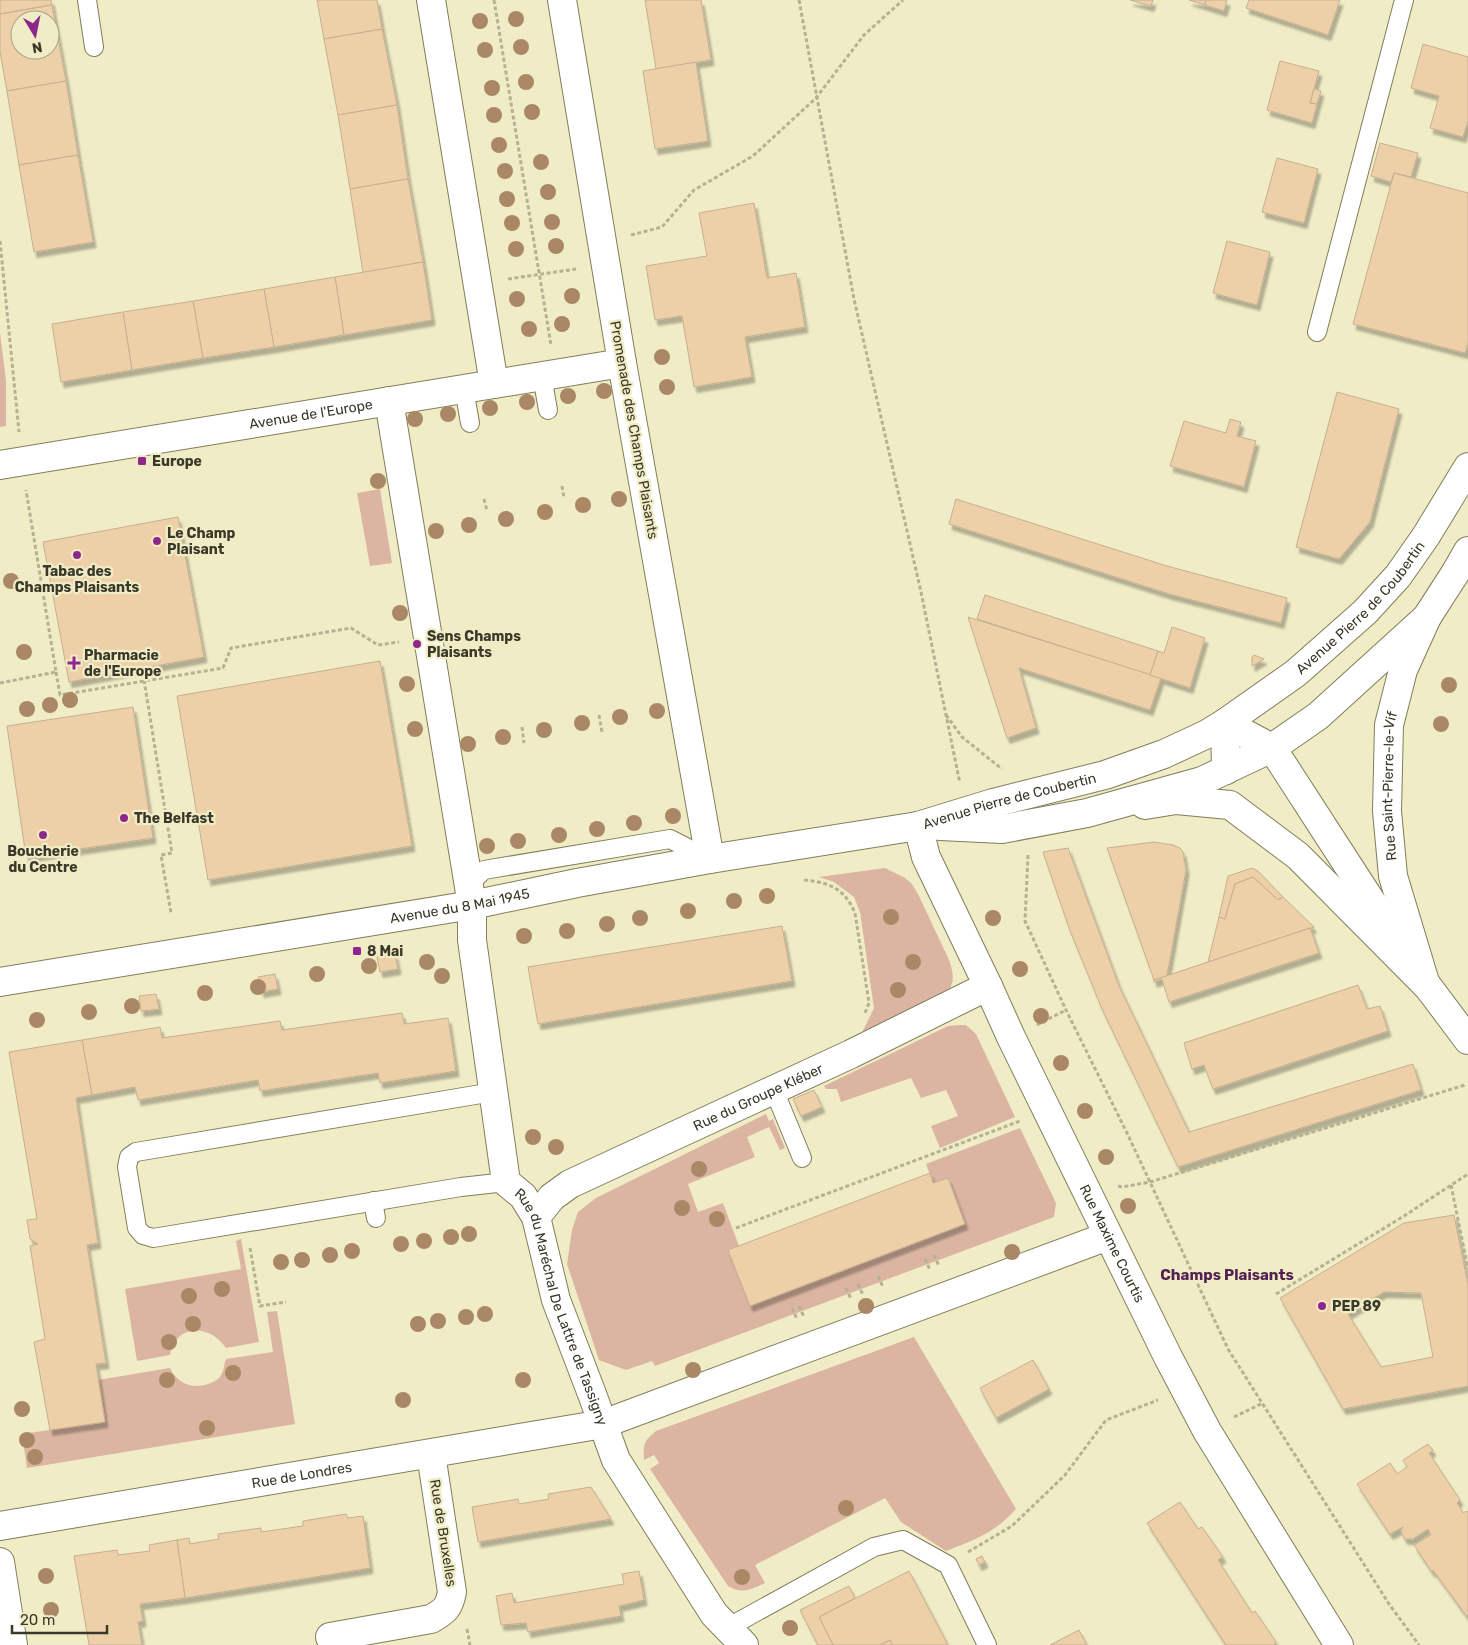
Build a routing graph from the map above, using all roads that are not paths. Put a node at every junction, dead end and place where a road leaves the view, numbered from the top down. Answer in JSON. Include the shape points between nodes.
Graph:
{"nodes":[{"id":1,"x":87,"y":0,"type":"edge"},
{"id":2,"x":431,"y":0,"type":"edge"},
{"id":3,"x":562,"y":0,"type":"edge"},
{"id":4,"x":1404,"y":0,"type":"edge"},
{"id":5,"x":94,"y":47,"type":"dead end"},
{"id":6,"x":1317,"y":332,"type":"dead end"},
{"id":7,"x":622,"y":363,"type":"junction"},
{"id":8,"x":549,"y":375,"type":"junction"},
{"id":9,"x":494,"y":384,"type":"junction"},
{"id":10,"x":464,"y":389,"type":"junction"},
{"id":11,"x":389,"y":401,"type":"junction"},
{"id":12,"x":548,"y":410,"type":"dead end"},
{"id":13,"x":470,"y":423,"type":"dead end"},
{"id":14,"x":0,"y":466,"type":"edge"},
{"id":15,"x":1468,"y":467,"type":"edge"},
{"id":16,"x":1468,"y":551,"type":"edge"},
{"id":17,"x":1427,"y":617,"type":"junction"},
{"id":18,"x":1225,"y":723,"type":"junction"},
{"id":19,"x":1272,"y":748,"type":"junction"},
{"id":20,"x":1226,"y":770,"type":"junction"},
{"id":21,"x":1230,"y":805,"type":"junction"},
{"id":22,"x":1088,"y":813,"type":"junction"},
{"id":23,"x":918,"y":826,"type":"junction"},
{"id":24,"x":710,"y":859,"type":"junction"},
{"id":25,"x":471,"y":895,"type":"junction"},
{"id":26,"x":0,"y":982,"type":"edge"},
{"id":27,"x":988,"y":986,"type":"junction"},
{"id":28,"x":1427,"y":986,"type":"junction"},
{"id":29,"x":1467,"y":1037,"type":"edge"},
{"id":30,"x":774,"y":1090,"type":"junction"},
{"id":31,"x":494,"y":1092,"type":"junction"},
{"id":32,"x":802,"y":1158,"type":"dead end"},
{"id":33,"x":506,"y":1182,"type":"junction"},
{"id":34,"x":536,"y":1217,"type":"junction"},
{"id":35,"x":1108,"y":1236,"type":"junction"},
{"id":36,"x":603,"y":1424,"type":"junction"},
{"id":37,"x":430,"y":1454,"type":"junction"},
{"id":38,"x":0,"y":1526,"type":"edge"},
{"id":39,"x":0,"y":1562,"type":"edge"},
{"id":40,"x":735,"y":1636,"type":"edge"},
{"id":41,"x":330,"y":1637,"type":"dead end"},
{"id":42,"x":13,"y":1645,"type":"edge"},
{"id":43,"x":987,"y":1645,"type":"edge"},
{"id":44,"x":1339,"y":1645,"type":"edge"}],
"edges":[{"from":1,"to":5,"type":"lane"},
{"from":2,"to":9,"type":"street"},
{"from":3,"to":7,"type":"street","name":"Promenade des Champs Plaisants"},
{"from":4,"to":6,"type":"lane"},
{"from":7,"to":8,"type":"street","name":"Avenue de l'Europe"},
{"from":7,"to":24,"type":"street","name":"Promenade des Champs Plaisants"},
{"from":8,"to":9,"type":"street","name":"Avenue de l'Europe"},
{"from":8,"to":12,"type":"lane"},
{"from":9,"to":10,"type":"street","name":"Avenue de l'Europe"},
{"from":10,"to":11,"type":"street","name":"Avenue de l'Europe"},
{"from":10,"to":13,"type":"lane"},
{"from":11,"to":14,"type":"street","name":"Avenue de l'Europe"},
{"from":11,"to":25,"type":"street"},
{"from":15,"to":18,"type":"street","name":"Avenue Pierre de Coubertin","via":[[1421,544],[1398,576],[1365,612],[1296,674]]},
{"from":16,"to":17,"type":"street","name":"Avenue Pierre de Coubertin"},
{"from":17,"to":19,"type":"street","name":"Avenue Pierre de Coubertin","via":[[1318,716]]},
{"from":17,"to":28,"type":"street","name":"Rue Saint-Pierre-le-Vif","via":[[1403,670],[1389,726],[1387,811],[1393,876]]},
{"from":18,"to":19,"type":"street"},
{"from":18,"to":20,"type":"street"},
{"from":18,"to":23,"type":"street","name":"Avenue Pierre de Coubertin","via":[[1164,754],[1105,776],[1009,798]]},
{"from":19,"to":20,"type":"street","name":"Avenue Pierre de Coubertin"},
{"from":19,"to":28,"type":"street","name":"Rue Saint-Pierre-le-Vif"},
{"from":20,"to":21,"type":"street"},
{"from":20,"to":22,"type":"street","name":"Avenue Pierre de Coubertin","via":[[1202,781]]},
{"from":21,"to":22,"type":"street","via":[[1176,800]]},
{"from":21,"to":28,"type":"street","name":"Rue Saint-Pierre-le-Vif","via":[[1298,856]]},
{"from":22,"to":23,"type":"street","name":"Avenue Pierre de Coubertin","via":[[1002,829]]},
{"from":23,"to":24,"type":"street","name":"Avenue du 8 Mai 1945"},
{"from":23,"to":27,"type":"street","name":"Rue Maxime Courtis","via":[[926,857]]},
{"from":24,"to":25,"type":"street","name":"Avenue du 8 Mai 1945","via":[[577,883]]},
{"from":24,"to":25,"type":"lane","via":[[670,839],[620,841],[543,854],[484,870]]},
{"from":25,"to":26,"type":"street","name":"Avenue du 8 Mai 1945"},
{"from":25,"to":31,"type":"street","name":"Rue du Maréchal De Lattre de Tassigny","via":[[472,940]]},
{"from":27,"to":30,"type":"street","name":"Rue du Groupe Kléber"},
{"from":27,"to":35,"type":"street","name":"Rue Maxime Courtis"},
{"from":28,"to":29,"type":"street","name":"Rue Saint-Pierre-le-Vif"},
{"from":30,"to":32,"type":"lane"},
{"from":30,"to":34,"type":"street","name":"Rue du Groupe Kléber","via":[[570,1184],[552,1197]]},
{"from":31,"to":33,"type":"street","name":"Rue du Maréchal De Lattre de Tassigny"},
{"from":31,"to":33,"type":"lane","via":[[136,1152],[129,1157],[127,1167],[137,1228],[143,1235],[153,1238],[246,1222],[375,1210],[461,1187]]},
{"from":33,"to":34,"type":"street","name":"Rue du Maréchal De Lattre de Tassigny","via":[[523,1196]]},
{"from":34,"to":36,"type":"street","name":"Rue du Maréchal De Lattre de Tassigny","via":[[556,1300]]},
{"from":35,"to":36,"type":"street","name":"Rue de Londres"},
{"from":35,"to":44,"type":"street","name":"Rue Maxime Courtis","via":[[1207,1432]]},
{"from":36,"to":37,"type":"street","name":"Rue de Londres"},
{"from":36,"to":40,"type":"street","name":"Rue du Maréchal De Lattre de Tassigny","via":[[616,1460],[714,1614]]},
{"from":37,"to":38,"type":"street","name":"Rue de Londres"},
{"from":37,"to":41,"type":"street","name":"Rue de Bruxelles","via":[[452,1592],[450,1604],[431,1620]]},
{"from":39,"to":42,"type":"street"},
{"from":40,"to":43,"type":"lane","via":[[874,1547],[903,1540],[948,1565]]}]}
